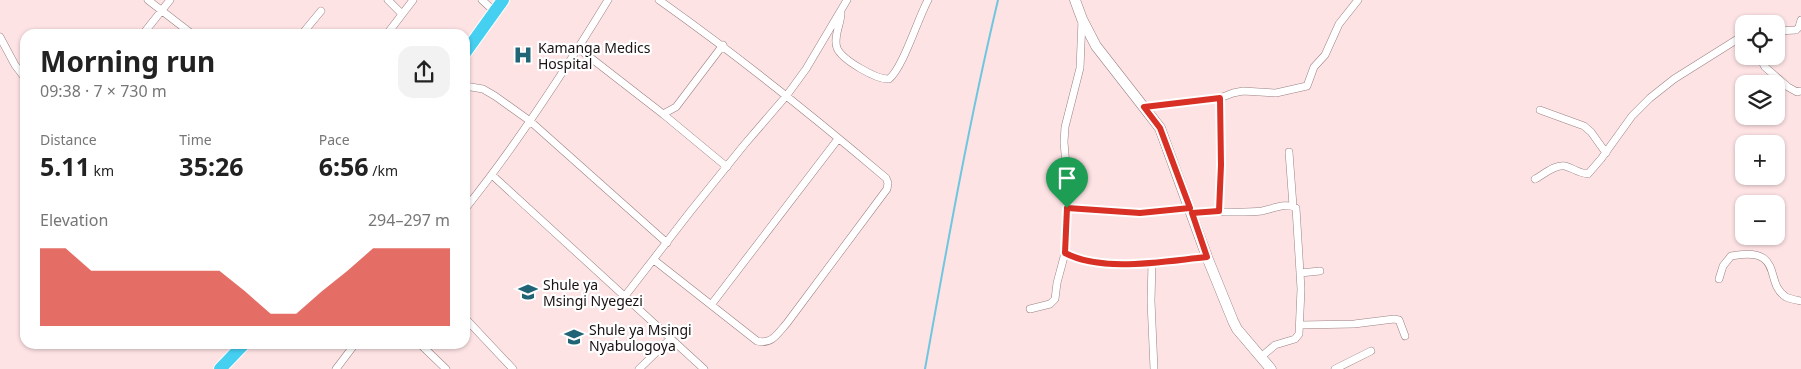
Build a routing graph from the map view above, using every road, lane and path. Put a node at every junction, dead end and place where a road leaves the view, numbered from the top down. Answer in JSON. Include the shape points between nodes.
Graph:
{"nodes":[{"id":1,"x":148,"y":0,"type":"edge"},
{"id":2,"x":170,"y":0,"type":"edge"},
{"id":3,"x":388,"y":0,"type":"edge"},
{"id":4,"x":413,"y":0,"type":"edge"},
{"id":5,"x":482,"y":0,"type":"edge"},
{"id":6,"x":503,"y":0,"type":"edge"},
{"id":7,"x":608,"y":0,"type":"edge"},
{"id":8,"x":659,"y":0,"type":"edge"},
{"id":9,"x":847,"y":0,"type":"edge"},
{"id":10,"x":928,"y":0,"type":"edge"},
{"id":11,"x":1076,"y":0,"type":"edge"},
{"id":12,"x":1358,"y":0,"type":"edge"},
{"id":13,"x":842,"y":10,"type":"junction"},
{"id":14,"x":163,"y":11,"type":"junction"},
{"id":15,"x":321,"y":11,"type":"dead end"},
{"id":16,"x":495,"y":12,"type":"junction"},
{"id":17,"x":402,"y":14,"type":"junction"},
{"id":18,"x":1082,"y":20,"type":"junction"},
{"id":19,"x":1801,"y":20,"type":"edge"},
{"id":20,"x":147,"y":29,"type":"edge"},
{"id":21,"x":186,"y":29,"type":"edge"},
{"id":22,"x":306,"y":29,"type":"edge"},
{"id":23,"x":391,"y":29,"type":"edge"},
{"id":24,"x":1785,"y":31,"type":"edge"},
{"id":25,"x":0,"y":37,"type":"edge"},
{"id":26,"x":1735,"y":41,"type":"edge"},
{"id":27,"x":723,"y":45,"type":"junction"},
{"id":28,"x":470,"y":46,"type":"edge"},
{"id":29,"x":578,"y":48,"type":"junction"},
{"id":30,"x":1764,"y":65,"type":"edge"},
{"id":31,"x":20,"y":72,"type":"edge"},
{"id":32,"x":470,"y":87,"type":"edge"},
{"id":33,"x":1801,"y":91,"type":"edge"},
{"id":34,"x":787,"y":95,"type":"junction"},
{"id":35,"x":1220,"y":98,"type":"junction"},
{"id":36,"x":1144,"y":107,"type":"junction"},
{"id":37,"x":1540,"y":110,"type":"dead end"},
{"id":38,"x":663,"y":114,"type":"junction"},
{"id":39,"x":530,"y":121,"type":"junction"},
{"id":40,"x":838,"y":139,"type":"junction"},
{"id":41,"x":1288,"y":152,"type":"dead end"},
{"id":42,"x":1606,"y":153,"type":"junction"},
{"id":43,"x":727,"y":167,"type":"junction"},
{"id":44,"x":492,"y":174,"type":"junction"},
{"id":45,"x":1535,"y":179,"type":"dead end"},
{"id":46,"x":470,"y":202,"type":"edge"},
{"id":47,"x":1293,"y":206,"type":"junction"},
{"id":48,"x":1067,"y":208,"type":"junction"},
{"id":49,"x":1191,"y":210,"type":"junction"},
{"id":50,"x":1219,"y":211,"type":"junction"},
{"id":51,"x":667,"y":244,"type":"junction"},
{"id":52,"x":1065,"y":253,"type":"junction"},
{"id":53,"x":1207,"y":257,"type":"junction"},
{"id":54,"x":654,"y":260,"type":"junction"},
{"id":55,"x":1152,"y":263,"type":"junction"},
{"id":56,"x":1320,"y":271,"type":"dead end"},
{"id":57,"x":1300,"y":273,"type":"junction"},
{"id":58,"x":1719,"y":280,"type":"dead end"},
{"id":59,"x":625,"y":296,"type":"junction"},
{"id":60,"x":1801,"y":300,"type":"edge"},
{"id":61,"x":711,"y":305,"type":"junction"},
{"id":62,"x":1030,"y":308,"type":"dead end"},
{"id":63,"x":470,"y":323,"type":"edge"},
{"id":64,"x":1300,"y":325,"type":"junction"},
{"id":65,"x":1405,"y":336,"type":"dead end"},
{"id":66,"x":670,"y":340,"type":"junction"},
{"id":67,"x":239,"y":349,"type":"edge"},
{"id":68,"x":351,"y":349,"type":"edge"},
{"id":69,"x":425,"y":349,"type":"edge"},
{"id":70,"x":1371,"y":351,"type":"dead end"},
{"id":71,"x":1261,"y":357,"type":"junction"},
{"id":72,"x":220,"y":369,"type":"edge"},
{"id":73,"x":336,"y":369,"type":"edge"},
{"id":74,"x":446,"y":369,"type":"edge"},
{"id":75,"x":513,"y":369,"type":"edge"},
{"id":76,"x":639,"y":369,"type":"edge"},
{"id":77,"x":704,"y":369,"type":"edge"},
{"id":78,"x":1154,"y":369,"type":"edge"},
{"id":79,"x":1270,"y":369,"type":"edge"},
{"id":80,"x":1335,"y":369,"type":"edge"}],
"edges":[{"from":1,"to":14,"type":"street"},
{"from":2,"to":14,"type":"street"},
{"from":3,"to":17,"type":"street"},
{"from":4,"to":17,"type":"street"},
{"from":5,"to":16,"type":"street"},
{"from":6,"to":16,"type":"highway"},
{"from":7,"to":29,"type":"street"},
{"from":8,"to":27,"type":"street"},
{"from":9,"to":13,"type":"street"},
{"from":10,"to":13,"type":"street","via":[[889,79],[850,63],[837,48]]},
{"from":11,"to":18,"type":"street"},
{"from":12,"to":35,"type":"street","via":[[1339,24],[1307,86],[1276,93],[1243,91]]},
{"from":13,"to":34,"type":"street"},
{"from":14,"to":20,"type":"street"},
{"from":14,"to":21,"type":"street"},
{"from":15,"to":22,"type":"street"},
{"from":16,"to":28,"type":"highway"},
{"from":17,"to":23,"type":"street"},
{"from":18,"to":36,"type":"street","via":[[1096,46]]},
{"from":18,"to":48,"type":"street","via":[[1080,68],[1065,134]]},
{"from":19,"to":24,"type":"street","via":[[1796,30]]},
{"from":25,"to":31,"type":"street"},
{"from":26,"to":42,"type":"street","via":[[1650,98],[1632,116]]},
{"from":27,"to":34,"type":"street"},
{"from":27,"to":38,"type":"street","via":[[676,107]]},
{"from":29,"to":38,"type":"street"},
{"from":29,"to":39,"type":"street"},
{"from":30,"to":33,"type":"street","via":[[1788,87]]},
{"from":32,"to":39,"type":"street","via":[[483,89]]},
{"from":34,"to":40,"type":"street"},
{"from":34,"to":43,"type":"street"},
{"from":35,"to":36,"type":"street"},
{"from":35,"to":50,"type":"street"},
{"from":36,"to":49,"type":"street","via":[[1160,128]]},
{"from":37,"to":42,"type":"street","via":[[1584,126]]},
{"from":38,"to":43,"type":"street"},
{"from":39,"to":44,"type":"street"},
{"from":39,"to":51,"type":"street"},
{"from":40,"to":61,"type":"street"},
{"from":40,"to":61,"type":"street","via":[[886,178],[888,186],[787,324],[773,340],[760,342]]},
{"from":41,"to":47,"type":"street"},
{"from":42,"to":45,"type":"street","via":[[1588,174],[1562,165]]},
{"from":43,"to":51,"type":"street"},
{"from":44,"to":46,"type":"street"},
{"from":44,"to":59,"type":"street"},
{"from":47,"to":50,"type":"street","via":[[1248,212]]},
{"from":47,"to":57,"type":"street","via":[[1296,208]]},
{"from":48,"to":49,"type":"street","via":[[1140,213]]},
{"from":48,"to":52,"type":"street"},
{"from":49,"to":50,"type":"street"},
{"from":49,"to":53,"type":"street"},
{"from":51,"to":54,"type":"street"},
{"from":52,"to":55,"type":"street","via":[[1085,261]]},
{"from":52,"to":62,"type":"street","via":[[1055,299],[1050,304]]},
{"from":53,"to":55,"type":"street"},
{"from":53,"to":71,"type":"street","via":[[1237,329]]},
{"from":54,"to":59,"type":"street"},
{"from":54,"to":61,"type":"street"},
{"from":55,"to":78,"type":"street"},
{"from":56,"to":57,"type":"street"},
{"from":57,"to":64,"type":"street"},
{"from":58,"to":60,"type":"street","via":[[1723,266],[1731,256],[1750,255],[1769,262],[1782,294]]},
{"from":59,"to":66,"type":"street"},
{"from":63,"to":75,"type":"street"},
{"from":64,"to":65,"type":"street","via":[[1394,319],[1399,320]]},
{"from":64,"to":71,"type":"street","via":[[1298,336],[1275,345]]},
{"from":66,"to":76,"type":"street"},
{"from":66,"to":77,"type":"street"},
{"from":67,"to":72,"type":"highway"},
{"from":68,"to":73,"type":"street"},
{"from":69,"to":74,"type":"street"},
{"from":70,"to":80,"type":"street"},
{"from":71,"to":79,"type":"street"}]}
